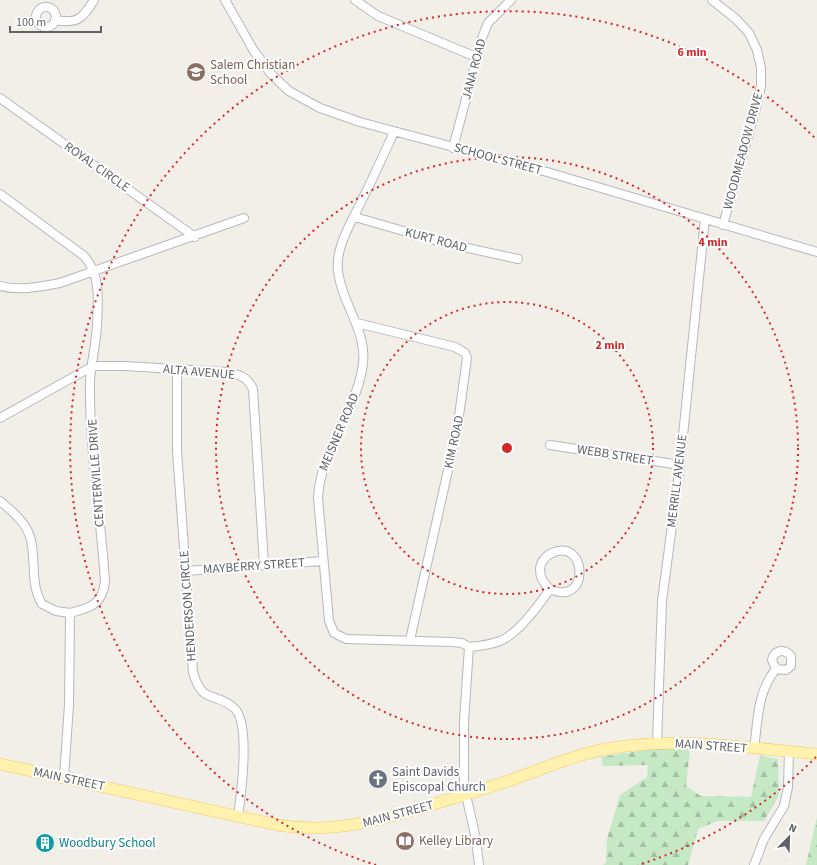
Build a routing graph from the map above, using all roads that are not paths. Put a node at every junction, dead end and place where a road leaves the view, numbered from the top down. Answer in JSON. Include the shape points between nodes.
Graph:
{"nodes":[{"id":1,"x":94,"y":0,"type":"edge"},
{"id":2,"x":225,"y":0,"type":"edge"},
{"id":3,"x":355,"y":0,"type":"edge"},
{"id":4,"x":511,"y":0,"type":"edge"},
{"id":5,"x":712,"y":0,"type":"edge"},
{"id":6,"x":55,"y":20,"type":"dead end"},
{"id":7,"x":476,"y":58,"type":"junction"},
{"id":8,"x":0,"y":98,"type":"edge"},
{"id":9,"x":394,"y":132,"type":"junction"},
{"id":10,"x":453,"y":148,"type":"junction"},
{"id":11,"x":0,"y":194,"type":"edge"},
{"id":12,"x":355,"y":217,"type":"junction"},
{"id":13,"x":244,"y":218,"type":"dead end"},
{"id":14,"x":705,"y":220,"type":"junction"},
{"id":15,"x":723,"y":225,"type":"junction"},
{"id":16,"x":195,"y":237,"type":"junction"},
{"id":17,"x":817,"y":252,"type":"edge"},
{"id":18,"x":518,"y":259,"type":"dead end"},
{"id":19,"x":94,"y":271,"type":"junction"},
{"id":20,"x":0,"y":286,"type":"edge"},
{"id":21,"x":357,"y":322,"type":"junction"},
{"id":22,"x":93,"y":366,"type":"junction"},
{"id":23,"x":177,"y":369,"type":"junction"},
{"id":24,"x":0,"y":418,"type":"edge"},
{"id":25,"x":550,"y":445,"type":"dead end"},
{"id":26,"x":680,"y":465,"type":"junction"},
{"id":27,"x":0,"y":501,"type":"edge"},
{"id":28,"x":323,"y":561,"type":"junction"},
{"id":29,"x":264,"y":565,"type":"junction"},
{"id":30,"x":186,"y":571,"type":"junction"},
{"id":31,"x":550,"y":589,"type":"junction"},
{"id":32,"x":70,"y":613,"type":"junction"},
{"id":33,"x":410,"y":640,"type":"junction"},
{"id":34,"x":469,"y":647,"type":"junction"},
{"id":35,"x":776,"y":669,"type":"dead end"},
{"id":36,"x":657,"y":743,"type":"junction"},
{"id":37,"x":754,"y":749,"type":"junction"},
{"id":38,"x":789,"y":751,"type":"junction"},
{"id":39,"x":817,"y":754,"type":"edge"},
{"id":40,"x":0,"y":764,"type":"edge"},
{"id":41,"x":64,"y":778,"type":"junction"},
{"id":42,"x":466,"y":795,"type":"junction"},
{"id":43,"x":238,"y":816,"type":"junction"},
{"id":44,"x":479,"y":865,"type":"edge"},
{"id":45,"x":754,"y":865,"type":"edge"}],
"edges":[{"from":1,"to":6,"type":"street","via":[[86,13],[78,19],[69,22]]},
{"from":2,"to":9,"type":"street","name":"SCHOOL STREET","via":[[254,51],[271,74],[289,91],[320,108]]},
{"from":3,"to":7,"type":"street","via":[[378,16]]},
{"from":4,"to":7,"type":"street","name":"JANA ROAD","via":[[488,22]]},
{"from":5,"to":15,"type":"street","name":"WOODMEADOW DRIVE","via":[[749,33],[757,50],[761,68],[761,86],[756,108]]},
{"from":7,"to":10,"type":"street","name":"JANA ROAD"},
{"from":8,"to":16,"type":"street","name":"ROYAL CIRCLE"},
{"from":9,"to":10,"type":"street","name":"SCHOOL STREET"},
{"from":9,"to":12,"type":"street","name":"MEISNER ROAD"},
{"from":10,"to":14,"type":"street","name":"SCHOOL STREET","via":[[547,172]]},
{"from":11,"to":19,"type":"street","name":"CENTERVILLE DRIVE","via":[[78,251]]},
{"from":12,"to":18,"type":"street","name":"KURT ROAD","via":[[445,243]]},
{"from":12,"to":21,"type":"street","name":"MEISNER ROAD","via":[[340,250],[338,264],[341,285]]},
{"from":13,"to":16,"type":"street"},
{"from":14,"to":15,"type":"street","name":"SCHOOL STREET"},
{"from":14,"to":26,"type":"street","name":"MERRILL AVENUE"},
{"from":15,"to":17,"type":"street","name":"SCHOOL STREET"},
{"from":16,"to":19,"type":"street"},
{"from":19,"to":20,"type":"street","via":[[60,283],[32,289]]},
{"from":19,"to":22,"type":"street","name":"CENTERVILLE DRIVE","via":[[98,297]]},
{"from":21,"to":28,"type":"street","name":"MEISNER ROAD","via":[[363,350],[360,378],[319,484]]},
{"from":21,"to":33,"type":"street","name":"KIM ROAD","via":[[455,347],[465,353],[467,358],[456,436]]},
{"from":22,"to":23,"type":"street","name":"ALTA AVENUE"},
{"from":22,"to":24,"type":"street","name":"ALTA AVENUE"},
{"from":22,"to":32,"type":"street","name":"CENTERVILLE DRIVE","via":[[90,381],[94,471],[104,582],[102,595],[95,604]]},
{"from":23,"to":29,"type":"street","name":"ALTA AVENUE","via":[[239,374],[250,383],[254,404]]},
{"from":23,"to":30,"type":"street","name":"HENDERSON CIRCLE","via":[[176,451]]},
{"from":25,"to":26,"type":"street","name":"WEBB STREET"},
{"from":26,"to":36,"type":"street","name":"MERRILL AVENUE","via":[[662,601]]},
{"from":27,"to":32,"type":"street","via":[[21,521],[29,535],[34,583],[42,604],[56,611]]},
{"from":28,"to":29,"type":"street","name":"MAYBERRY STREET"},
{"from":28,"to":33,"type":"street","name":"MEISNER ROAD","via":[[329,621],[334,633],[346,639],[356,640]]},
{"from":29,"to":30,"type":"street","name":"MAYBERRY STREET"},
{"from":30,"to":43,"type":"street","name":"HENDERSON CIRCLE","via":[[193,672],[197,686],[207,696],[233,706],[242,718],[243,761]]},
{"from":31,"to":31,"type":"street","via":[[543,583],[540,575],[545,559],[556,552],[572,555],[580,570],[577,583],[562,592]]},
{"from":31,"to":34,"type":"street","via":[[512,634],[495,643]]},
{"from":32,"to":41,"type":"street","via":[[69,706]]},
{"from":33,"to":34,"type":"street","name":"MEISNER ROAD","via":[[462,643]]},
{"from":34,"to":42,"type":"street","via":[[464,721]]},
{"from":35,"to":37,"type":"street","via":[[766,681],[761,694]]},
{"from":36,"to":37,"type":"main road","name":"MAIN STREET"},
{"from":36,"to":42,"type":"main road","name":"MAIN STREET","via":[[605,749],[580,755]]},
{"from":37,"to":38,"type":"main road","name":"MAIN STREET"},
{"from":38,"to":39,"type":"main road","name":"MAIN STREET"},
{"from":38,"to":45,"type":"street","via":[[788,787],[784,806],[764,839]]},
{"from":40,"to":41,"type":"main road","name":"MAIN STREET"},
{"from":41,"to":43,"type":"main road","name":"MAIN STREET"},
{"from":42,"to":43,"type":"main road","name":"MAIN STREET","via":[[377,820],[334,828],[300,828]]},
{"from":42,"to":44,"type":"street"}]}
